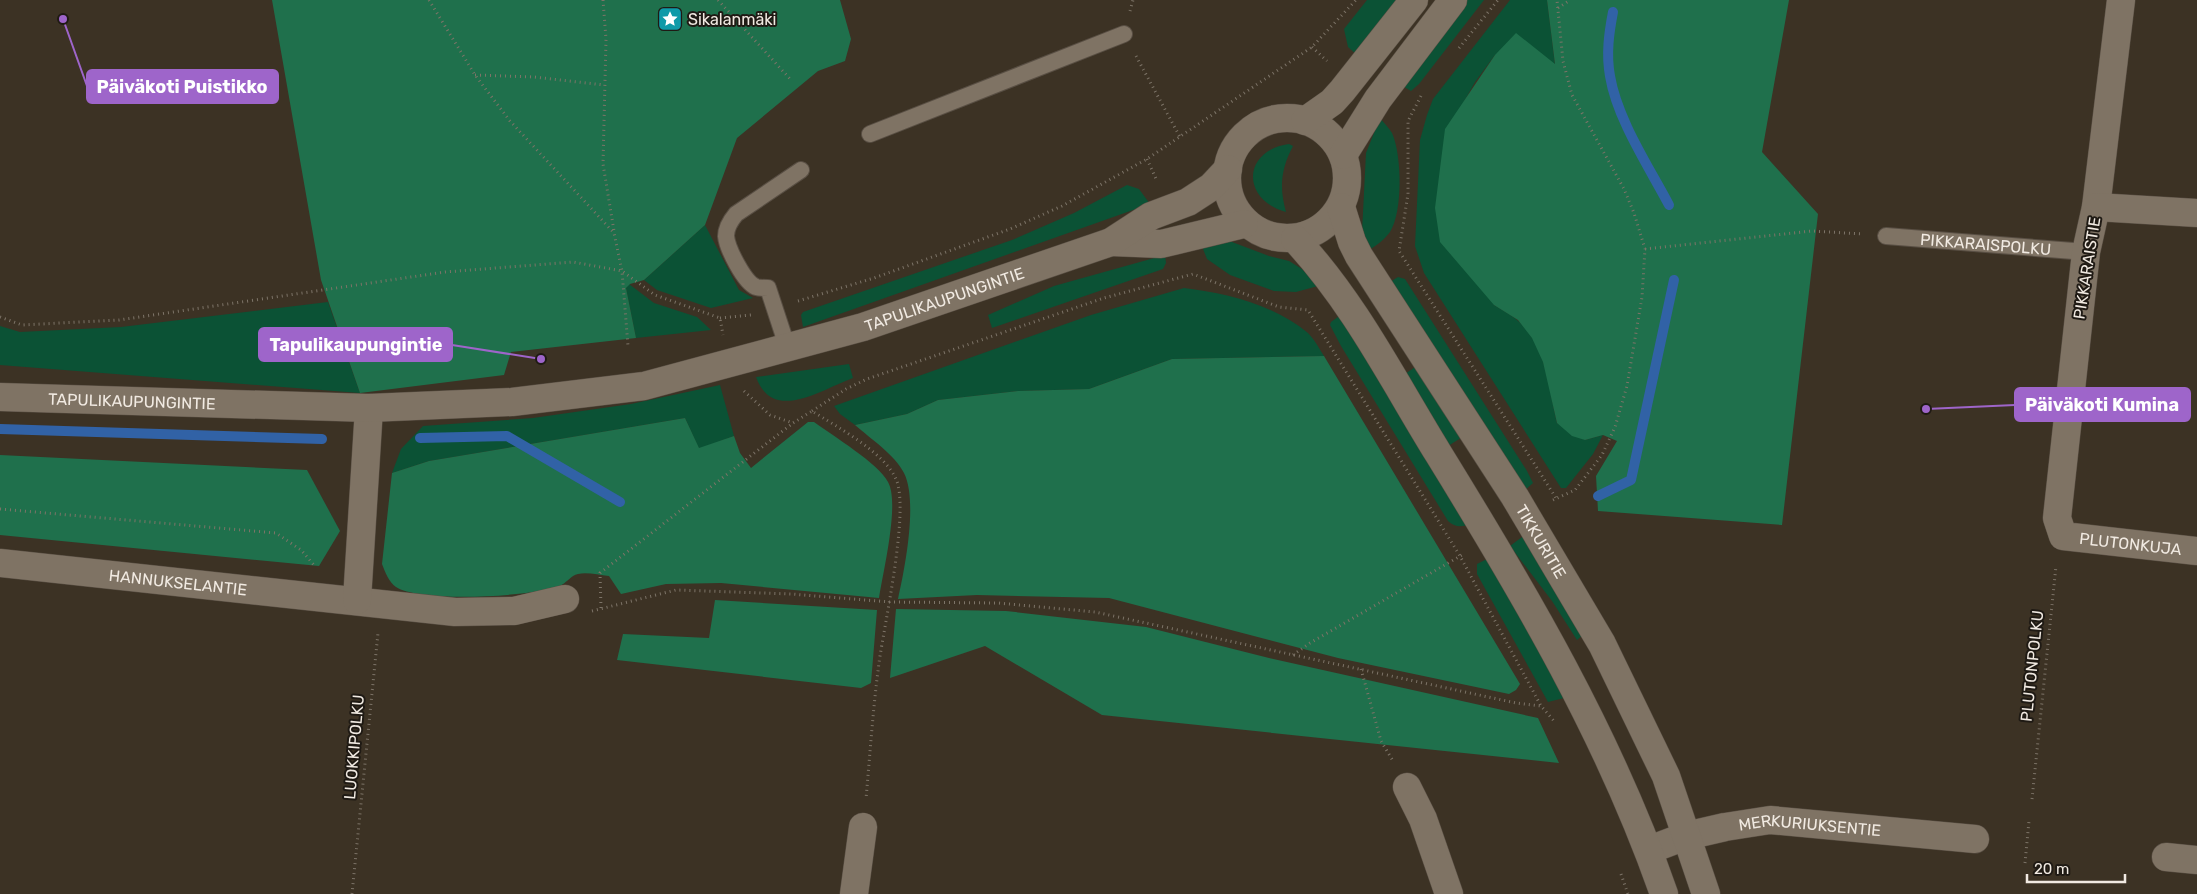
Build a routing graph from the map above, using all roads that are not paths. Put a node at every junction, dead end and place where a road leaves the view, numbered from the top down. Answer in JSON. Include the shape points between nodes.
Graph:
{"nodes":[{"id":1,"x":1414,"y":0,"type":"edge"},
{"id":2,"x":1453,"y":0,"type":"edge"},
{"id":3,"x":2121,"y":0,"type":"edge"},
{"id":4,"x":1124,"y":34,"type":"road end"},
{"id":5,"x":1305,"y":121,"type":"junction"},
{"id":6,"x":870,"y":134,"type":"dead end"},
{"id":7,"x":1343,"y":155,"type":"junction"},
{"id":8,"x":1228,"y":169,"type":"junction"},
{"id":9,"x":801,"y":170,"type":"dead end"},
{"id":10,"x":1341,"y":207,"type":"junction"},
{"id":11,"x":2096,"y":207,"type":"junction"},
{"id":12,"x":2197,"y":213,"type":"edge"},
{"id":13,"x":1244,"y":224,"type":"junction"},
{"id":14,"x":1886,"y":236,"type":"road end"},
{"id":15,"x":1296,"y":239,"type":"junction"},
{"id":16,"x":1111,"y":242,"type":"junction"},
{"id":17,"x":2086,"y":252,"type":"junction"},
{"id":18,"x":788,"y":349,"type":"junction"},
{"id":19,"x":0,"y":398,"type":"edge"},
{"id":20,"x":369,"y":408,"type":"junction"},
{"id":21,"x":2063,"y":536,"type":"joint"},
{"id":22,"x":2197,"y":551,"type":"edge"},
{"id":23,"x":0,"y":563,"type":"edge"},
{"id":24,"x":565,"y":599,"type":"dead end"},
{"id":25,"x":370,"y":602,"type":"junction"},
{"id":26,"x":1407,"y":787,"type":"road end"},
{"id":27,"x":863,"y":827,"type":"road end"},
{"id":28,"x":1686,"y":836,"type":"junction"},
{"id":29,"x":1975,"y":839,"type":"dead end"},
{"id":30,"x":1649,"y":850,"type":"junction"},
{"id":31,"x":2166,"y":857,"type":"dead end"},
{"id":32,"x":2197,"y":860,"type":"edge"},
{"id":33,"x":854,"y":894,"type":"edge"},
{"id":34,"x":1449,"y":894,"type":"edge"},
{"id":35,"x":1664,"y":894,"type":"edge"},
{"id":36,"x":1706,"y":894,"type":"edge"}],
"edges":[{"from":1,"to":5,"type":"main road","via":[[1342,91]]},
{"from":2,"to":7,"type":"main road","via":[[1378,99]]},
{"from":3,"to":11,"type":"main road","name":"PIKKARAISTIE"},
{"from":4,"to":6,"type":"lane"},
{"from":5,"to":7,"type":"main road","via":[[1335,143]]},
{"from":5,"to":8,"type":"main road","via":[[1276,118],[1257,125],[1239,138],[1229,158]]},
{"from":7,"to":10,"type":"main road","via":[[1348,178]]},
{"from":8,"to":13,"type":"main road","via":[[1231,197]]},
{"from":8,"to":16,"type":"main road","name":"TAPULIKAUPUNGINTIE","via":[[1188,202],[1151,216]]},
{"from":9,"to":18,"type":"lane","via":[[736,214],[726,235],[728,246],[746,278],[756,287],[768,288]]},
{"from":10,"to":15,"type":"main road","via":[[1319,230]]},
{"from":10,"to":28,"type":"main road","name":"TIKKURITIE","via":[[1359,256],[1515,497],[1602,644],[1666,776]]},
{"from":11,"to":12,"type":"main road"},
{"from":11,"to":17,"type":"main road","name":"PIKKARAISTIE"},
{"from":13,"to":15,"type":"main road","via":[[1261,235]]},
{"from":13,"to":16,"type":"main road","name":"TAPULIKAUPUNGINTIE","via":[[1161,244]]},
{"from":14,"to":17,"type":"lane","name":"PIKKARAISPOLKU"},
{"from":15,"to":30,"type":"main road","via":[[1323,269],[1369,336],[1519,586],[1589,715]]},
{"from":16,"to":18,"type":"main road","name":"TAPULIKAUPUNGINTIE","via":[[863,327]]},
{"from":17,"to":21,"type":"main road","name":"PIKKARAISTIE","via":[[2058,503],[2057,518]]},
{"from":18,"to":20,"type":"main road","name":"TAPULIKAUPUNGINTIE","via":[[644,386],[512,402]]},
{"from":19,"to":20,"type":"main road","name":"TAPULIKAUPUNGINTIE"},
{"from":20,"to":25,"type":"main road"},
{"from":21,"to":22,"type":"main road","name":"PLUTONKUJA"},
{"from":23,"to":25,"type":"main road","name":"HANNUKSELANTIE"},
{"from":24,"to":25,"type":"main road","name":"HANNUKSELANTIE","via":[[541,606],[485,613]]},
{"from":26,"to":34,"type":"main road","via":[[1423,819]]},
{"from":27,"to":33,"type":"main road"},
{"from":28,"to":29,"type":"main road","name":"MERKURIUKSENTIE","via":[[1770,820]]},
{"from":28,"to":30,"type":"main road","name":"MERKURIUKSENTIE"},
{"from":28,"to":36,"type":"main road","name":"TIKKURITIE"},
{"from":30,"to":35,"type":"main road"},
{"from":31,"to":32,"type":"main road"}]}
